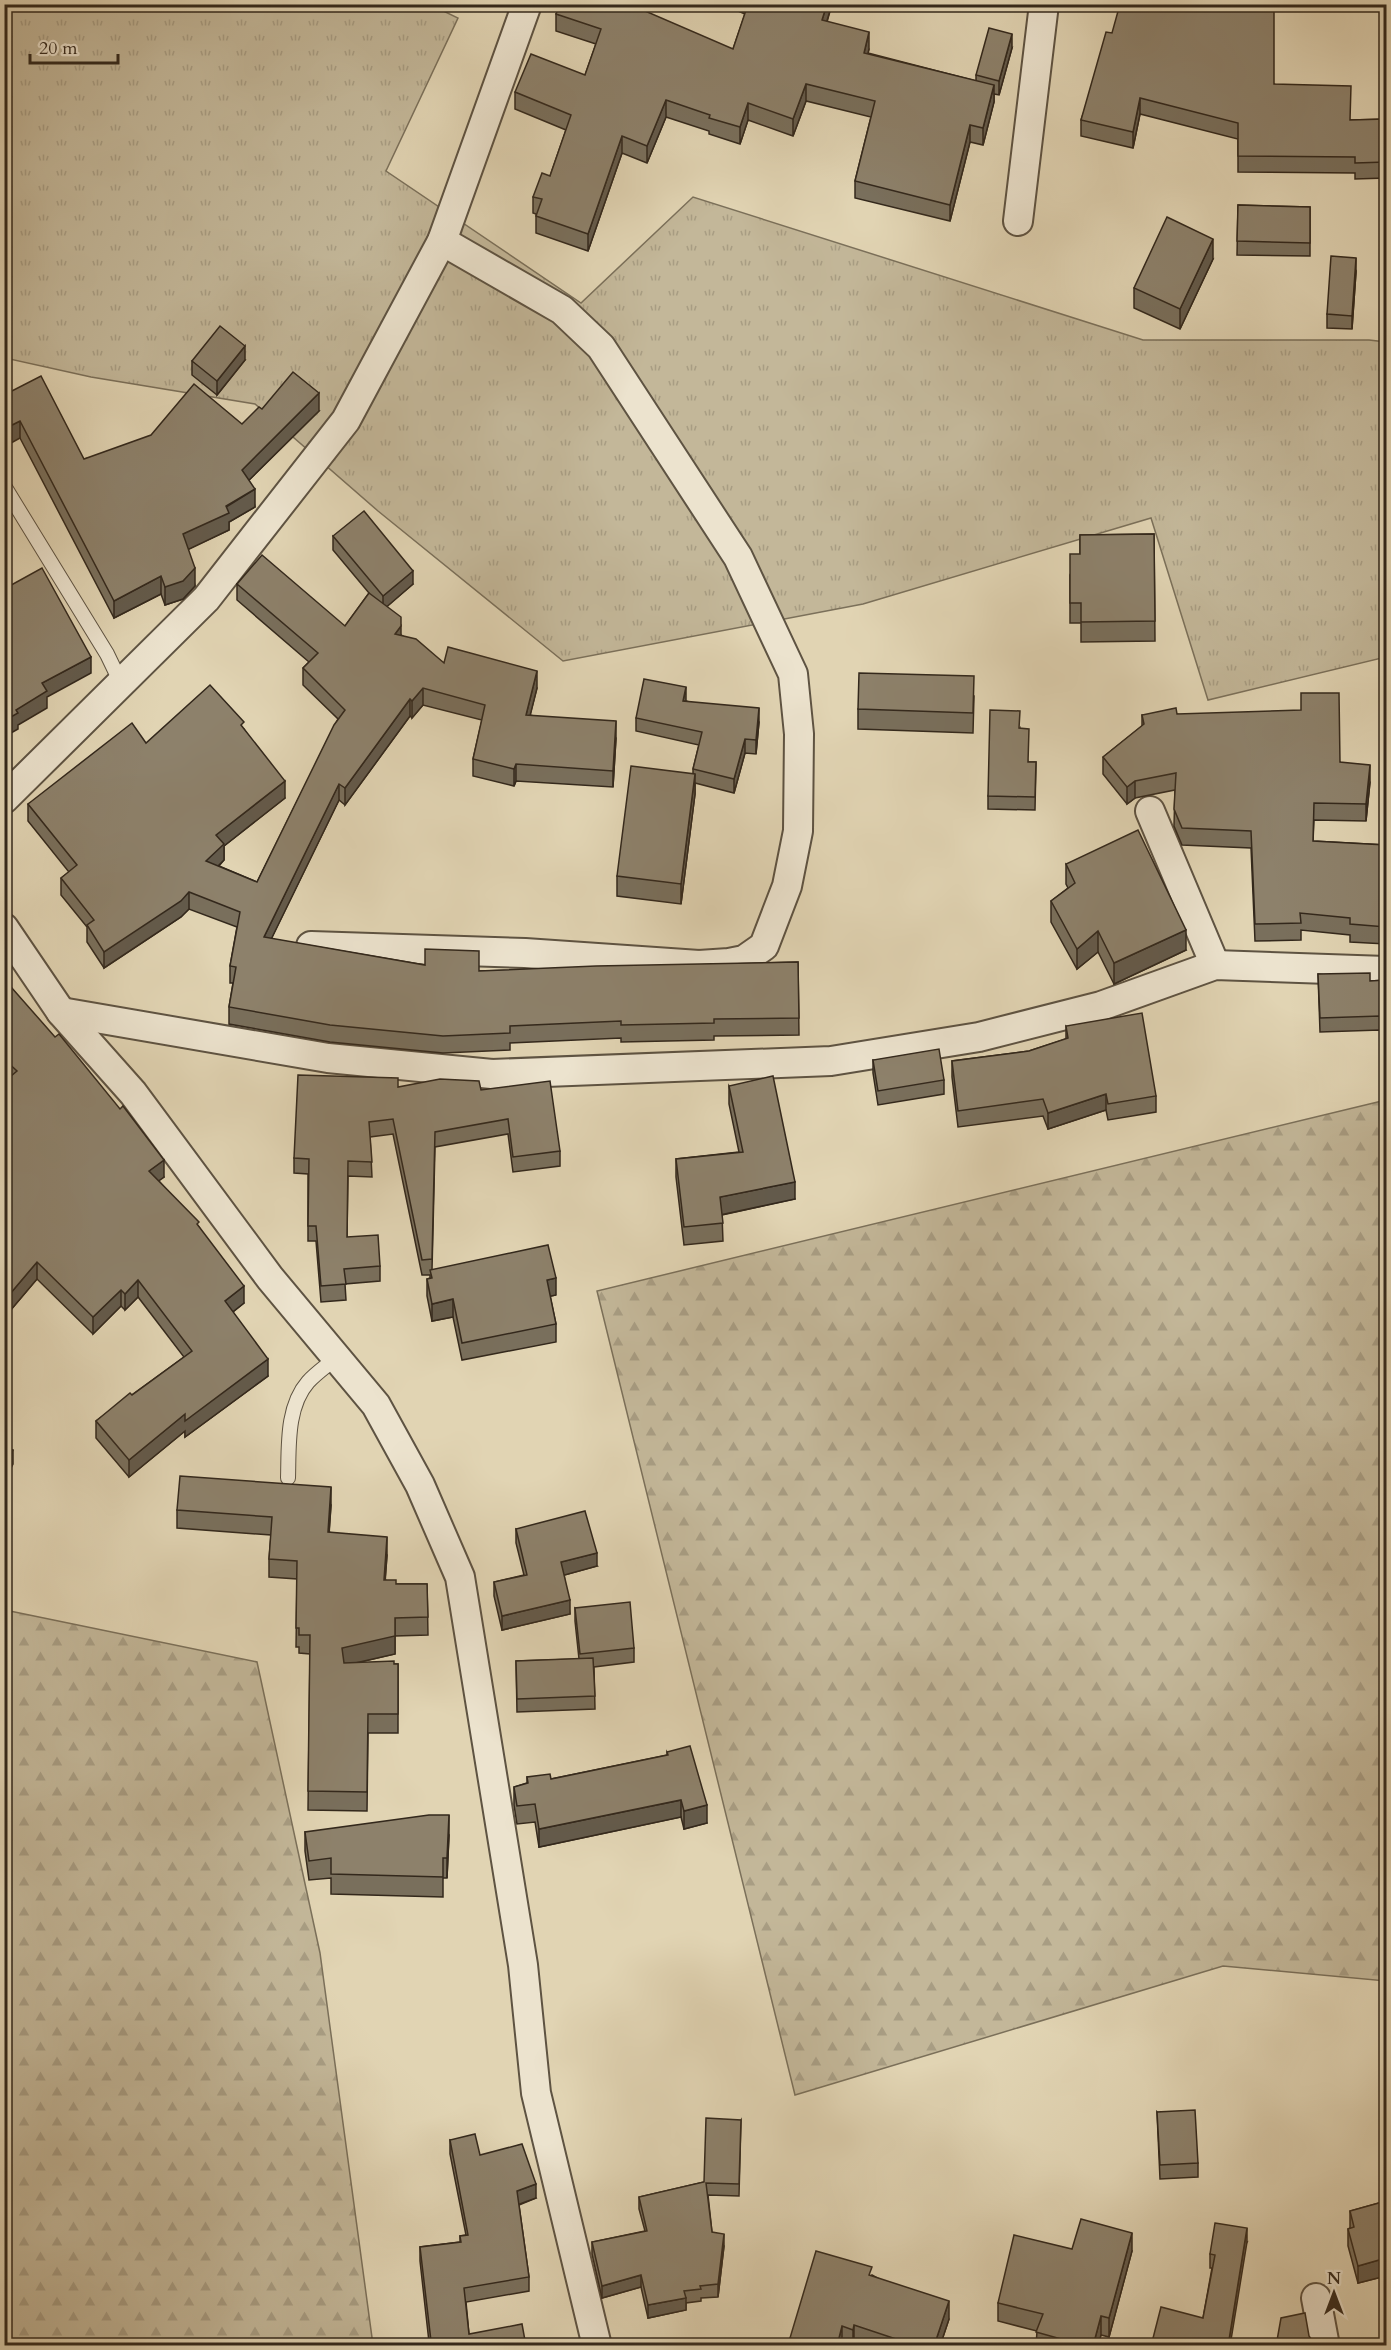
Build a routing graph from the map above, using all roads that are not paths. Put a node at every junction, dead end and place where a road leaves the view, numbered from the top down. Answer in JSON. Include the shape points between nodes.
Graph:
{"nodes":[{"id":1,"x":527,"y":4,"type":"edge"},
{"id":2,"x":1044,"y":4,"type":"edge"},
{"id":3,"x":1018,"y":220,"type":"dead end"},
{"id":4,"x":442,"y":241,"type":"junction"},
{"id":5,"x":4,"y":486,"type":"edge"},
{"id":6,"x":121,"y":683,"type":"junction"},
{"id":7,"x":4,"y":799,"type":"edge"},
{"id":8,"x":1150,"y":811,"type":"dead end"},
{"id":9,"x":4,"y":928,"type":"edge"},
{"id":10,"x":311,"y":946,"type":"edge"},
{"id":11,"x":1215,"y":965,"type":"junction"},
{"id":12,"x":1386,"y":971,"type":"edge"},
{"id":13,"x":61,"y":1012,"type":"junction"},
{"id":14,"x":337,"y":1357,"type":"junction"},
{"id":15,"x":288,"y":1478,"type":"dead end"},
{"id":16,"x":1316,"y":2298,"type":"dead end"},
{"id":17,"x":602,"y":2343,"type":"edge"},
{"id":18,"x":1325,"y":2346,"type":"edge"}],
"edges":[{"from":1,"to":4,"type":"street"},
{"from":2,"to":3,"type":"street"},
{"from":4,"to":6,"type":"street","via":[[346,420],[206,599]]},
{"from":4,"to":10,"type":"street","via":[[562,310],[601,347],[738,557],[793,674],[799,734],[798,831],[787,886],[772,930],[764,946],[736,962],[699,965],[525,953]]},
{"from":5,"to":6,"type":"lane"},
{"from":6,"to":7,"type":"street"},
{"from":8,"to":11,"type":"street"},
{"from":9,"to":13,"type":"street"},
{"from":11,"to":12,"type":"street"},
{"from":11,"to":13,"type":"street","via":[[1101,1006],[979,1037],[831,1061],[673,1069],[492,1074],[327,1058]]},
{"from":13,"to":14,"type":"street","via":[[133,1093],[270,1278]]},
{"from":14,"to":15,"type":"lane","via":[[307,1383],[297,1404],[289,1430]]},
{"from":14,"to":17,"type":"street","via":[[376,1405],[415,1475],[460,1577],[523,1965],[536,2093]]},
{"from":16,"to":18,"type":"street"}]}
